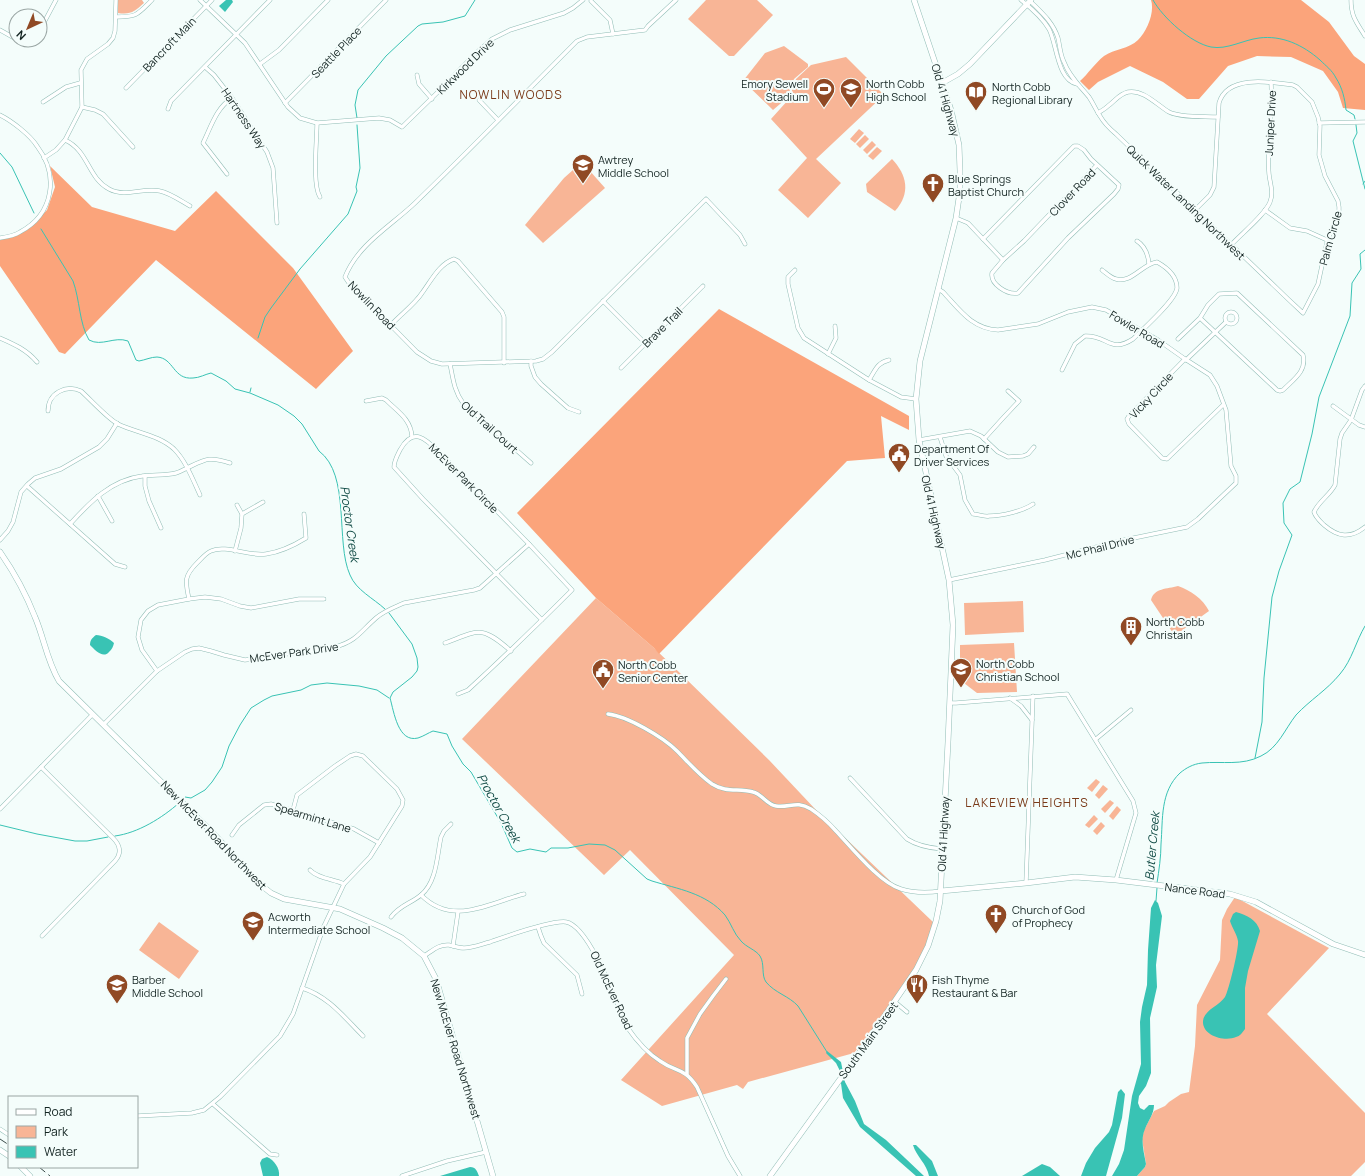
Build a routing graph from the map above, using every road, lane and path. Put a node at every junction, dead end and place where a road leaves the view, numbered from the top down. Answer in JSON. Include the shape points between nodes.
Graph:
{"nodes":[{"id":1,"x":56,"y":0,"type":"edge"},
{"id":2,"x":116,"y":0,"type":"edge"},
{"id":3,"x":152,"y":0,"type":"edge"},
{"id":4,"x":200,"y":0,"type":"edge"},
{"id":5,"x":212,"y":0,"type":"edge"},
{"id":6,"x":270,"y":0,"type":"edge"},
{"id":7,"x":328,"y":0,"type":"edge"},
{"id":8,"x":386,"y":0,"type":"edge"},
{"id":9,"x":583,"y":0,"type":"edge"},
{"id":10,"x":676,"y":0,"type":"edge"},
{"id":11,"x":914,"y":0,"type":"edge"},
{"id":12,"x":1021,"y":0,"type":"edge"},
{"id":13,"x":1351,"y":0,"type":"edge"},
{"id":14,"x":592,"y":1,"type":"dead end"},
{"id":15,"x":1028,"y":1,"type":"edge"},
{"id":16,"x":206,"y":6,"type":"junction"},
{"id":17,"x":48,"y":15,"type":"edge"},
{"id":18,"x":116,"y":17,"type":"junction"},
{"id":19,"x":613,"y":34,"type":"junction"},
{"id":20,"x":236,"y":35,"type":"junction"},
{"id":21,"x":1365,"y":36,"type":"edge"},
{"id":22,"x":260,"y":64,"type":"junction"},
{"id":23,"x":205,"y":66,"type":"junction"},
{"id":24,"x":417,"y":75,"type":"dead end"},
{"id":25,"x":1271,"y":82,"type":"junction"},
{"id":26,"x":80,"y":83,"type":"junction"},
{"id":27,"x":942,"y":83,"type":"junction"},
{"id":28,"x":126,"y":88,"type":"dead end"},
{"id":29,"x":232,"y":98,"type":"junction"},
{"id":30,"x":432,"y":99,"type":"junction"},
{"id":31,"x":480,"y":100,"type":"dead end"},
{"id":32,"x":43,"y":102,"type":"dead end"},
{"id":33,"x":285,"y":103,"type":"junction"},
{"id":34,"x":82,"y":107,"type":"junction"},
{"id":35,"x":168,"y":109,"type":"dead end"},
{"id":36,"x":1098,"y":113,"type":"junction"},
{"id":37,"x":0,"y":114,"type":"edge"},
{"id":38,"x":1218,"y":117,"type":"junction"},
{"id":39,"x":498,"y":120,"type":"junction"},
{"id":40,"x":1365,"y":122,"type":"edge"},
{"id":41,"x":318,"y":123,"type":"junction"},
{"id":42,"x":1320,"y":123,"type":"junction"},
{"id":43,"x":64,"y":140,"type":"junction"},
{"id":44,"x":133,"y":147,"type":"dead end"},
{"id":45,"x":44,"y":158,"type":"junction"},
{"id":46,"x":1097,"y":165,"type":"junction"},
{"id":47,"x":226,"y":174,"type":"dead end"},
{"id":48,"x":320,"y":197,"type":"dead end"},
{"id":49,"x":190,"y":206,"type":"dead end"},
{"id":50,"x":1195,"y":210,"type":"junction"},
{"id":51,"x":1265,"y":210,"type":"junction"},
{"id":52,"x":956,"y":218,"type":"junction"},
{"id":53,"x":277,"y":223,"type":"dead end"},
{"id":54,"x":0,"y":238,"type":"edge"},
{"id":55,"x":983,"y":239,"type":"junction"},
{"id":56,"x":1137,"y":240,"type":"dead end"},
{"id":57,"x":1328,"y":240,"type":"junction"},
{"id":58,"x":745,"y":244,"type":"dead end"},
{"id":59,"x":1231,"y":245,"type":"junction"},
{"id":60,"x":1003,"y":260,"type":"junction"},
{"id":61,"x":1149,"y":264,"type":"junction"},
{"id":62,"x":795,"y":270,"type":"dead end"},
{"id":63,"x":1102,"y":270,"type":"dead end"},
{"id":64,"x":703,"y":286,"type":"dead end"},
{"id":65,"x":938,"y":289,"type":"junction"},
{"id":66,"x":603,"y":301,"type":"junction"},
{"id":67,"x":1303,"y":312,"type":"joint"},
{"id":68,"x":1200,"y":318,"type":"junction"},
{"id":69,"x":1226,"y":322,"type":"dead end"},
{"id":70,"x":391,"y":325,"type":"junction"},
{"id":71,"x":835,"y":326,"type":"dead end"},
{"id":72,"x":1142,"y":330,"type":"junction"},
{"id":73,"x":1215,"y":333,"type":"junction"},
{"id":74,"x":0,"y":338,"type":"edge"},
{"id":75,"x":1178,"y":339,"type":"dead end"},
{"id":76,"x":645,"y":343,"type":"junction"},
{"id":77,"x":828,"y":354,"type":"junction"},
{"id":78,"x":890,"y":360,"type":"dead end"},
{"id":79,"x":1185,"y":360,"type":"junction"},
{"id":80,"x":531,"y":361,"type":"junction"},
{"id":81,"x":37,"y":362,"type":"dead end"},
{"id":82,"x":504,"y":362,"type":"junction"},
{"id":83,"x":450,"y":364,"type":"junction"},
{"id":84,"x":621,"y":368,"type":"dead end"},
{"id":85,"x":1062,"y":370,"type":"dead end"},
{"id":86,"x":869,"y":380,"type":"junction"},
{"id":87,"x":1365,"y":386,"type":"edge"},
{"id":88,"x":1008,"y":391,"type":"dead end"},
{"id":89,"x":916,"y":399,"type":"junction"},
{"id":90,"x":366,"y":401,"type":"dead end"},
{"id":91,"x":1223,"y":405,"type":"junction"},
{"id":92,"x":1333,"y":406,"type":"dead end"},
{"id":93,"x":48,"y":411,"type":"dead end"},
{"id":94,"x":579,"y":412,"type":"dead end"},
{"id":95,"x":1351,"y":420,"type":"junction"},
{"id":96,"x":117,"y":423,"type":"junction"},
{"id":97,"x":1365,"y":427,"type":"edge"},
{"id":98,"x":412,"y":437,"type":"junction"},
{"id":99,"x":940,"y":438,"type":"junction"},
{"id":100,"x":984,"y":439,"type":"junction"},
{"id":101,"x":919,"y":440,"type":"junction"},
{"id":102,"x":1034,"y":447,"type":"dead end"},
{"id":103,"x":230,"y":463,"type":"dead end"},
{"id":104,"x":531,"y":463,"type":"dead end"},
{"id":105,"x":186,"y":468,"type":"junction"},
{"id":106,"x":145,"y":476,"type":"junction"},
{"id":107,"x":1236,"y":483,"type":"joint"},
{"id":108,"x":27,"y":486,"type":"junction"},
{"id":109,"x":200,"y":495,"type":"dead end"},
{"id":110,"x":98,"y":496,"type":"junction"},
{"id":111,"x":263,"y":502,"type":"dead end"},
{"id":112,"x":1033,"y":504,"type":"dead end"},
{"id":113,"x":237,"y":505,"type":"dead end"},
{"id":114,"x":242,"y":514,"type":"junction"},
{"id":115,"x":304,"y":514,"type":"dead end"},
{"id":116,"x":112,"y":521,"type":"dead end"},
{"id":117,"x":70,"y":524,"type":"junction"},
{"id":118,"x":1365,"y":527,"type":"edge"},
{"id":119,"x":161,"y":528,"type":"dead end"},
{"id":120,"x":0,"y":540,"type":"edge"},
{"id":121,"x":529,"y":544,"type":"junction"},
{"id":122,"x":235,"y":551,"type":"junction"},
{"id":123,"x":0,"y":552,"type":"edge"},
{"id":124,"x":125,"y":566,"type":"dead end"},
{"id":125,"x":497,"y":573,"type":"junction"},
{"id":126,"x":949,"y":580,"type":"junction"},
{"id":127,"x":189,"y":599,"type":"junction"},
{"id":128,"x":324,"y":599,"type":"dead end"},
{"id":129,"x":542,"y":620,"type":"junction"},
{"id":130,"x":445,"y":643,"type":"dead end"},
{"id":131,"x":511,"y":651,"type":"junction"},
{"id":132,"x":157,"y":671,"type":"junction"},
{"id":133,"x":458,"y":694,"type":"dead end"},
{"id":134,"x":1033,"y":696,"type":"junction"},
{"id":135,"x":1010,"y":698,"type":"junction"},
{"id":136,"x":950,"y":703,"type":"junction"},
{"id":137,"x":1131,"y":710,"type":"dead end"},
{"id":138,"x":93,"y":714,"type":"junction"},
{"id":139,"x":608,"y":714,"type":"dead end"},
{"id":140,"x":1032,"y":720,"type":"junction"},
{"id":141,"x":104,"y":724,"type":"junction"},
{"id":142,"x":1096,"y":739,"type":"junction"},
{"id":143,"x":41,"y":767,"type":"junction"},
{"id":144,"x":850,"y":778,"type":"dead end"},
{"id":145,"x":0,"y":809,"type":"edge"},
{"id":146,"x":293,"y":810,"type":"junction"},
{"id":147,"x":450,"y":824,"type":"dead end"},
{"id":148,"x":232,"y":835,"type":"dead end"},
{"id":149,"x":379,"y":843,"type":"junction"},
{"id":150,"x":942,"y":849,"type":"junction"},
{"id":151,"x":310,"y":870,"type":"dead end"},
{"id":152,"x":1116,"y":880,"type":"junction"},
{"id":153,"x":1026,"y":883,"type":"junction"},
{"id":154,"x":344,"y":884,"type":"junction"},
{"id":155,"x":941,"y":891,"type":"junction"},
{"id":156,"x":524,"y":894,"type":"dead end"},
{"id":157,"x":421,"y":895,"type":"junction"},
{"id":158,"x":333,"y":908,"type":"junction"},
{"id":159,"x":458,"y":912,"type":"junction"},
{"id":160,"x":391,"y":917,"type":"dead end"},
{"id":161,"x":538,"y":927,"type":"junction"},
{"id":162,"x":42,"y":936,"type":"dead end"},
{"id":163,"x":454,"y":946,"type":"junction"},
{"id":164,"x":1365,"y":955,"type":"edge"},
{"id":165,"x":424,"y":956,"type":"junction"},
{"id":166,"x":726,"y":979,"type":"dead end"},
{"id":167,"x":302,"y":988,"type":"junction"},
{"id":168,"x":582,"y":994,"type":"dead end"},
{"id":169,"x":895,"y":1002,"type":"junction"},
{"id":170,"x":907,"y":1012,"type":"dead end"},
{"id":171,"x":363,"y":1036,"type":"dead end"},
{"id":172,"x":687,"y":1074,"type":"junction"},
{"id":173,"x":213,"y":1104,"type":"junction"},
{"id":174,"x":138,"y":1116,"type":"edge"},
{"id":175,"x":486,"y":1152,"type":"junction"},
{"id":176,"x":278,"y":1156,"type":"dead end"},
{"id":177,"x":22,"y":1168,"type":"edge"},
{"id":178,"x":30,"y":1176,"type":"edge"},
{"id":179,"x":402,"y":1176,"type":"edge"},
{"id":180,"x":494,"y":1176,"type":"edge"},
{"id":181,"x":740,"y":1176,"type":"edge"},
{"id":182,"x":770,"y":1176,"type":"edge"}],
"edges":[{"from":1,"to":17,"type":"street"},
{"from":2,"to":18,"type":"street"},
{"from":3,"to":18,"type":"street","via":[[138,14]]},
{"from":4,"to":16,"type":"street"},
{"from":5,"to":16,"type":"street","name":"Bancroft Main"},
{"from":6,"to":20,"type":"street"},
{"from":7,"to":22,"type":"street","via":[[279,50]]},
{"from":8,"to":33,"type":"street","name":"Seattle Place"},
{"from":9,"to":30,"type":"street","name":"Kirkwood Drive","via":[[564,13],[510,30],[492,39]]},
{"from":10,"to":19,"type":"street","name":"Nowlin Road","via":[[645,30]]},
{"from":11,"to":27,"type":"street","name":"Old 41 Highway"},
{"from":12,"to":15,"type":"street","name":"Quick Water Landing Northwest"},
{"from":13,"to":21,"type":"street","via":[[1354,18]]},
{"from":14,"to":19,"type":"street","via":[[610,20]]},
{"from":15,"to":27,"type":"street","via":[[966,68]]},
{"from":15,"to":36,"type":"street","name":"Quick Water Landing Northwest","via":[[1051,24],[1057,36],[1063,62]]},
{"from":16,"to":20,"type":"street"},
{"from":16,"to":28,"type":"street","name":"Bancroft Main"},
{"from":18,"to":26,"type":"street","via":[[112,38],[108,44],[87,59],[80,70]]},
{"from":19,"to":39,"type":"street","name":"Nowlin Road","via":[[587,37],[577,41]]},
{"from":20,"to":22,"type":"street"},
{"from":20,"to":23,"type":"street"},
{"from":22,"to":33,"type":"street"},
{"from":23,"to":29,"type":"street","name":"Hartness Way"},
{"from":23,"to":35,"type":"street","via":[[171,101]]},
{"from":24,"to":30,"type":"street","via":[[419,84]]},
{"from":25,"to":38,"type":"street","name":"Palm Circle","via":[[1248,82],[1227,91],[1220,100]]},
{"from":25,"to":42,"type":"street","name":"Palm Circle","via":[[1297,87],[1312,102]]},
{"from":25,"to":51,"type":"street","name":"Juniper Drive","via":[[1267,156],[1272,189],[1270,202]]},
{"from":26,"to":32,"type":"street"},
{"from":26,"to":34,"type":"street"},
{"from":27,"to":52,"type":"street","name":"Old 41 Highway","via":[[959,145],[960,181]]},
{"from":29,"to":47,"type":"street","via":[[216,114],[203,143]]},
{"from":29,"to":53,"type":"street","name":"Hartness Way","via":[[270,159],[273,168]]},
{"from":30,"to":41,"type":"street","name":"Kirkwood Drive","via":[[405,125],[400,126],[390,120],[379,118]]},
{"from":31,"to":39,"type":"street"},
{"from":33,"to":41,"type":"street","via":[[300,118]]},
{"from":34,"to":43,"type":"street"},
{"from":34,"to":44,"type":"street","via":[[103,114]]},
{"from":36,"to":38,"type":"street","via":[[1118,96],[1133,92],[1142,94],[1171,113]]},
{"from":36,"to":50,"type":"street","name":"Quick Water Landing Northwest","via":[[1109,128]]},
{"from":37,"to":45,"type":"street","via":[[29,136]]},
{"from":38,"to":50,"type":"street","name":"Palm Circle","via":[[1214,187],[1210,195]]},
{"from":39,"to":70,"type":"street","name":"Nowlin Road","via":[[415,203],[360,251],[349,268],[345,277],[349,283]]},
{"from":40,"to":42,"type":"street"},
{"from":41,"to":48,"type":"street","via":[[316,178]]},
{"from":42,"to":57,"type":"street","name":"Palm Circle","via":[[1319,155],[1339,207]]},
{"from":43,"to":45,"type":"street","via":[[56,150]]},
{"from":43,"to":49,"type":"street","via":[[81,153],[97,180],[111,190],[124,193],[161,191]]},
{"from":45,"to":54,"type":"street","via":[[50,180],[47,205],[27,228],[15,235]]},
{"from":46,"to":55,"type":"street","name":"Clover Road","via":[[1080,147],[1072,147]]},
{"from":46,"to":60,"type":"street","name":"Clover Road"},
{"from":46,"to":60,"type":"street","name":"Clover Road","via":[[1115,181],[1118,189],[1068,238],[1018,293],[1004,291],[991,277]]},
{"from":50,"to":59,"type":"street","name":"Quick Water Landing Northwest"},
{"from":51,"to":57,"type":"street","via":[[1290,228],[1307,231]]},
{"from":51,"to":59,"type":"street","name":"Juniper Drive"},
{"from":52,"to":55,"type":"street","via":[[968,223]]},
{"from":52,"to":65,"type":"street","name":"Old 41 Highway"},
{"from":55,"to":60,"type":"street"},
{"from":56,"to":61,"type":"street","via":[[1147,253]]},
{"from":57,"to":67,"type":"street","name":"Palm Circle","via":[[1318,284]]},
{"from":58,"to":66,"type":"street","name":"Nowlin Road","via":[[740,235],[706,199]]},
{"from":59,"to":67,"type":"street","name":"Quick Water Landing Northwest"},
{"from":61,"to":63,"type":"street","via":[[1133,276],[1120,280],[1114,279]]},
{"from":61,"to":72,"type":"street","via":[[1157,262],[1170,272],[1176,280],[1177,288],[1173,298]]},
{"from":62,"to":77,"type":"street","via":[[788,277],[788,284],[800,332],[807,341]]},
{"from":64,"to":76,"type":"street","name":"Brave Trail"},
{"from":65,"to":72,"type":"street","name":"Fowler Road","via":[[973,323],[991,330],[1038,324],[1068,312],[1092,307],[1106,310]]},
{"from":65,"to":89,"type":"street","name":"Old 41 Highway","via":[[920,361]]},
{"from":66,"to":76,"type":"street"},
{"from":66,"to":80,"type":"street","name":"Nowlin Road","via":[[552,352]]},
{"from":68,"to":73,"type":"street"},
{"from":68,"to":73,"type":"street","via":[[1208,305],[1220,294],[1240,294],[1303,354],[1304,367],[1283,390],[1277,390]]},
{"from":68,"to":75,"type":"street"},
{"from":69,"to":73,"type":"street"},
{"from":70,"to":82,"type":"street","via":[[422,294],[434,274],[454,259],[502,312]]},
{"from":70,"to":83,"type":"street","name":"Nowlin Road","via":[[417,352],[431,361]]},
{"from":71,"to":77,"type":"street","via":[[836,338]]},
{"from":72,"to":79,"type":"street","name":"Fowler Road"},
{"from":72,"to":85,"type":"street","via":[[1126,344],[1119,346],[1098,337],[1085,336],[1075,344]]},
{"from":73,"to":79,"type":"street"},
{"from":74,"to":81,"type":"street","via":[[24,349]]},
{"from":76,"to":84,"type":"street","name":"Brave Trail"},
{"from":77,"to":86,"type":"street"},
{"from":78,"to":86,"type":"street","via":[[881,362]]},
{"from":79,"to":91,"type":"street","name":"Fowler Road","via":[[1210,375],[1218,386]]},
{"from":79,"to":91,"type":"street","name":"Vicky Circle","via":[[1129,416],[1129,424],[1162,458],[1167,459]]},
{"from":80,"to":82,"type":"street","name":"Nowlin Road"},
{"from":80,"to":94,"type":"street","via":[[535,377],[541,384],[568,408]]},
{"from":82,"to":83,"type":"street","name":"Nowlin Road"},
{"from":83,"to":104,"type":"street","name":"Old Trail Court","via":[[458,397]]},
{"from":86,"to":89,"type":"street","via":[[901,397]]},
{"from":87,"to":95,"type":"street"},
{"from":88,"to":100,"type":"street","via":[[1019,401]]},
{"from":89,"to":101,"type":"street","name":"Old 41 Highway"},
{"from":90,"to":98,"type":"street","via":[[382,398],[386,400],[409,423]]},
{"from":91,"to":107,"type":"street","name":"Fowler Road","via":[[1226,410],[1231,466]]},
{"from":92,"to":95,"type":"street"},
{"from":93,"to":96,"type":"street","via":[[53,396],[66,388],[74,388],[81,391]]},
{"from":95,"to":97,"type":"street"},
{"from":95,"to":118,"type":"street","via":[[1340,439],[1336,485],[1314,512],[1319,520],[1335,533],[1353,535]]},
{"from":96,"to":105,"type":"street","via":[[161,440],[177,452]]},
{"from":96,"to":108,"type":"street","via":[[99,447],[61,469],[34,478]]},
{"from":98,"to":121,"type":"street","name":"McEver Park Circle","via":[[423,438],[431,444]]},
{"from":98,"to":125,"type":"street","via":[[404,444],[394,467]]},
{"from":99,"to":100,"type":"street","via":[[967,431]]},
{"from":99,"to":101,"type":"street"},
{"from":99,"to":112,"type":"street","via":[[946,456],[960,475],[965,500],[973,514],[995,516],[1026,509]]},
{"from":100,"to":102,"type":"street","via":[[1008,457],[1023,456]]},
{"from":101,"to":126,"type":"street","name":"Old 41 Highway"},
{"from":103,"to":105,"type":"street","via":[[205,459]]},
{"from":105,"to":106,"type":"street","via":[[176,474]]},
{"from":105,"to":109,"type":"street"},
{"from":106,"to":110,"type":"street","via":[[128,479]]},
{"from":106,"to":119,"type":"street","via":[[148,501]]},
{"from":107,"to":126,"type":"street","name":"Mc Phail Drive","via":[[1187,527]]},
{"from":108,"to":117,"type":"street"},
{"from":108,"to":120,"type":"street","via":[[21,492],[13,522]]},
{"from":110,"to":116,"type":"street"},
{"from":110,"to":117,"type":"street"},
{"from":111,"to":114,"type":"street"},
{"from":113,"to":114,"type":"street"},
{"from":114,"to":122,"type":"street","via":[[242,528]]},
{"from":115,"to":122,"type":"street","via":[[306,538],[292,547],[265,554]]},
{"from":117,"to":124,"type":"street","via":[[115,564]]},
{"from":121,"to":125,"type":"street","name":"McEver Park Drive"},
{"from":121,"to":129,"type":"street","name":"McEver Park Circle","via":[[572,590]]},
{"from":122,"to":127,"type":"street","via":[[219,548],[210,551],[192,568],[186,581]]},
{"from":123,"to":138,"type":"street","name":"New McEver Road Northwest","via":[[29,602],[53,670],[66,688]]},
{"from":125,"to":129,"type":"street"},
{"from":125,"to":132,"type":"street","name":"McEver Park Drive","via":[[474,590],[404,603],[395,607],[376,617],[354,640],[344,645],[245,660],[199,648],[185,652]]},
{"from":126,"to":136,"type":"street","name":"Old 41 Highway","via":[[953,626]]},
{"from":127,"to":128,"type":"street","via":[[213,597],[251,608],[299,600]]},
{"from":127,"to":132,"type":"street","via":[[158,606],[148,611],[141,620],[138,631],[140,644]]},
{"from":129,"to":131,"type":"street","name":"McEver Park Circle"},
{"from":130,"to":131,"type":"street","via":[[483,632],[496,637]]},
{"from":131,"to":133,"type":"street","name":"McEver Park Circle","via":[[468,690]]},
{"from":132,"to":141,"type":"street","name":"McEver Park Drive"},
{"from":134,"to":135,"type":"street"},
{"from":134,"to":140,"type":"street"},
{"from":134,"to":142,"type":"street","via":[[1068,694]]},
{"from":135,"to":136,"type":"street"},
{"from":135,"to":140,"type":"street","via":[[1021,706]]},
{"from":136,"to":150,"type":"street","name":"Old 41 Highway"},
{"from":137,"to":142,"type":"street"},
{"from":138,"to":141,"type":"street","name":"New McEver Road Northwest"},
{"from":138,"to":143,"type":"street"},
{"from":139,"to":155,"type":"street","via":[[629,720],[663,740],[718,787],[760,794],[777,807],[795,804],[810,808],[829,823],[882,877],[900,889],[918,892]]},
{"from":140,"to":153,"type":"street"},
{"from":141,"to":158,"type":"street","name":"New McEver Road Northwest","via":[[261,885],[284,899]]},
{"from":142,"to":152,"type":"street","via":[[1133,801],[1136,813]]},
{"from":143,"to":145,"type":"street"},
{"from":143,"to":162,"type":"street","via":[[113,838],[120,852],[115,861]]},
{"from":144,"to":150,"type":"street","via":[[907,839],[926,847]]},
{"from":146,"to":148,"type":"street","name":"Spearmint Lane","via":[[271,804],[264,805],[239,825]]},
{"from":146,"to":149,"type":"street","name":"Spearmint Lane","via":[[354,829]]},
{"from":146,"to":149,"type":"street","via":[[298,796],[334,766],[350,756],[363,756],[397,788],[403,800],[402,806]]},
{"from":147,"to":157,"type":"street","via":[[441,836],[432,880]]},
{"from":149,"to":154,"type":"street","via":[[366,863]]},
{"from":150,"to":155,"type":"street","name":"Old 41 Highway"},
{"from":151,"to":154,"type":"street","via":[[314,875]]},
{"from":152,"to":153,"type":"street","name":"Nance Road","via":[[1075,877]]},
{"from":152,"to":164,"type":"street","name":"Nance Road","via":[[1230,894],[1256,902],[1333,944]]},
{"from":153,"to":155,"type":"street","name":"Nance Road"},
{"from":154,"to":158,"type":"street"},
{"from":155,"to":169,"type":"street","name":"South Main Street","via":[[937,915],[925,953]]},
{"from":156,"to":159,"type":"street"},
{"from":157,"to":159,"type":"street","via":[[429,904]]},
{"from":157,"to":160,"type":"street","via":[[397,910]]},
{"from":158,"to":165,"type":"street","name":"New McEver Road Northwest","via":[[402,938]]},
{"from":158,"to":167,"type":"street"},
{"from":159,"to":163,"type":"street"},
{"from":161,"to":163,"type":"street","name":"Old McEver Road","via":[[478,945],[464,948]]},
{"from":161,"to":168,"type":"street","via":[[544,943],[577,975]]},
{"from":161,"to":172,"type":"street","name":"Old McEver Road","via":[[565,922],[580,930],[598,960],[627,1027],[658,1060]]},
{"from":163,"to":165,"type":"street","name":"Old McEver Road","via":[[438,946]]},
{"from":165,"to":175,"type":"street","name":"New McEver Road Northwest","via":[[436,979]]},
{"from":166,"to":172,"type":"street","via":[[712,996],[687,1038]]},
{"from":167,"to":171,"type":"street","via":[[326,1000]]},
{"from":167,"to":173,"type":"street","via":[[292,1018],[280,1036]]},
{"from":169,"to":170,"type":"street"},
{"from":169,"to":182,"type":"street","name":"South Main Street"},
{"from":172,"to":181,"type":"street","via":[[697,1087],[728,1156]]},
{"from":173,"to":174,"type":"street","via":[[198,1112]]},
{"from":173,"to":176,"type":"street","via":[[270,1154]]},
{"from":175,"to":179,"type":"street","via":[[447,1161]]},
{"from":175,"to":180,"type":"street","name":"New McEver Road Northwest"},
{"from":177,"to":178,"type":"street"}]}
